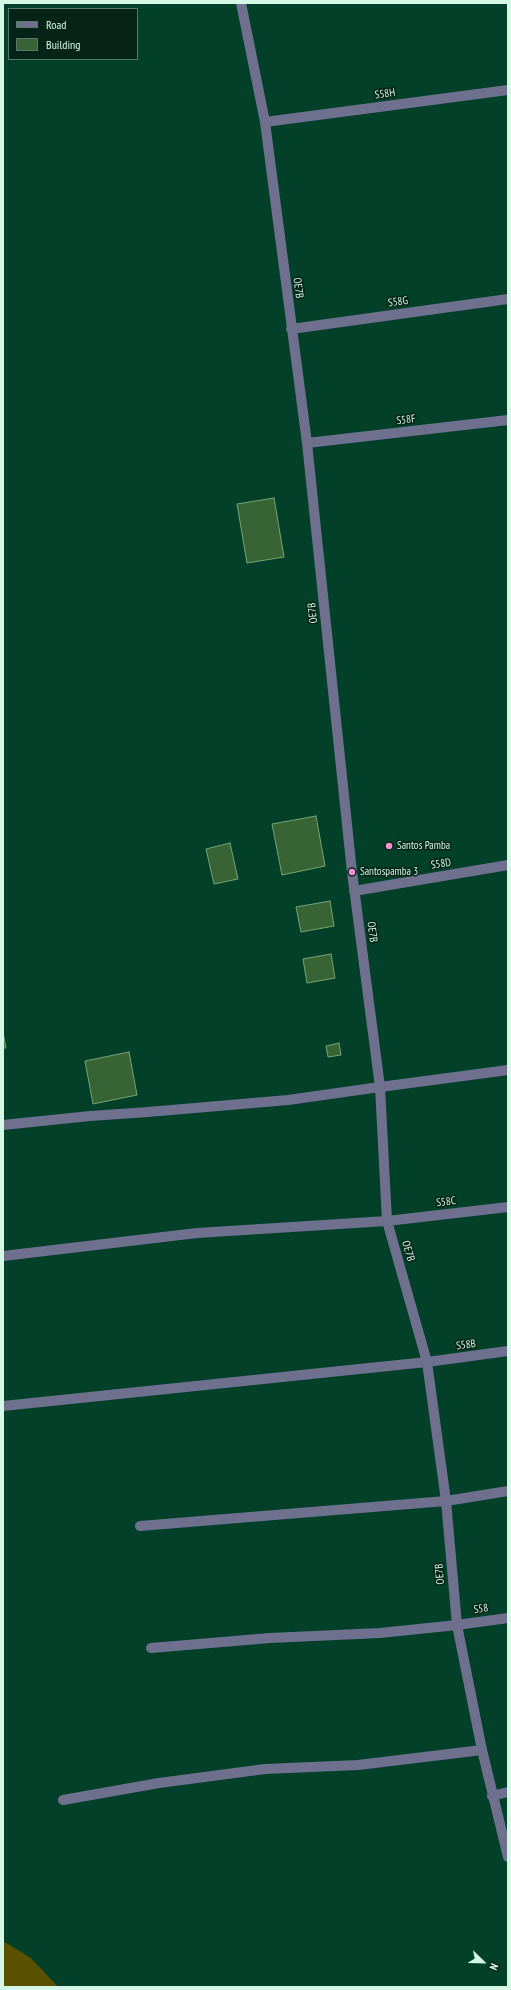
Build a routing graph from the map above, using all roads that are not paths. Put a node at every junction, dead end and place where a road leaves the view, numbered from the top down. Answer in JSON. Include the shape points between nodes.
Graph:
{"nodes":[{"id":1,"x":241,"y":3,"type":"edge"},
{"id":2,"x":508,"y":90,"type":"edge"},
{"id":3,"x":264,"y":122,"type":"junction"},
{"id":4,"x":508,"y":299,"type":"edge"},
{"id":5,"x":291,"y":329,"type":"junction"},
{"id":6,"x":508,"y":420,"type":"edge"},
{"id":7,"x":307,"y":443,"type":"junction"},
{"id":8,"x":508,"y":865,"type":"edge"},
{"id":9,"x":354,"y":891,"type":"junction"},
{"id":10,"x":508,"y":1070,"type":"edge"},
{"id":11,"x":380,"y":1087,"type":"junction"},
{"id":12,"x":3,"y":1125,"type":"edge"},
{"id":13,"x":508,"y":1207,"type":"edge"},
{"id":14,"x":387,"y":1221,"type":"junction"},
{"id":15,"x":3,"y":1256,"type":"edge"},
{"id":16,"x":508,"y":1351,"type":"edge"},
{"id":17,"x":427,"y":1362,"type":"junction"},
{"id":18,"x":3,"y":1406,"type":"edge"},
{"id":19,"x":508,"y":1491,"type":"edge"},
{"id":20,"x":446,"y":1501,"type":"junction"},
{"id":21,"x":140,"y":1526,"type":"dead end"},
{"id":22,"x":508,"y":1618,"type":"edge"},
{"id":23,"x":457,"y":1625,"type":"junction"},
{"id":24,"x":151,"y":1648,"type":"dead end"},
{"id":25,"x":482,"y":1750,"type":"junction"},
{"id":26,"x":508,"y":1792,"type":"edge"},
{"id":27,"x":492,"y":1796,"type":"junction"},
{"id":28,"x":63,"y":1800,"type":"dead end"},
{"id":29,"x":508,"y":1858,"type":"edge"}],
"edges":[{"from":1,"to":3,"type":"street","name":"OE7B"},
{"from":2,"to":3,"type":"street","name":"S58H"},
{"from":3,"to":5,"type":"street","name":"OE7B"},
{"from":4,"to":5,"type":"street","name":"S58G"},
{"from":5,"to":7,"type":"street","name":"OE7B"},
{"from":6,"to":7,"type":"street","name":"S58F"},
{"from":7,"to":9,"type":"street","name":"OE7B"},
{"from":8,"to":9,"type":"street","name":"S58D"},
{"from":9,"to":11,"type":"street","name":"OE7B"},
{"from":10,"to":11,"type":"street"},
{"from":11,"to":12,"type":"street","via":[[288,1100]]},
{"from":11,"to":14,"type":"street","name":"OE7B"},
{"from":13,"to":14,"type":"street","name":"S58C"},
{"from":14,"to":15,"type":"street","name":"S58C","via":[[197,1233]]},
{"from":14,"to":17,"type":"street","name":"OE7B"},
{"from":16,"to":17,"type":"street","name":"S58B"},
{"from":17,"to":18,"type":"street","name":"S58B"},
{"from":17,"to":20,"type":"street","name":"OE7B"},
{"from":19,"to":20,"type":"street"},
{"from":20,"to":21,"type":"street"},
{"from":20,"to":23,"type":"street","name":"OE7B"},
{"from":22,"to":23,"type":"street","name":"S58"},
{"from":23,"to":24,"type":"street","name":"S58","via":[[380,1634],[270,1638]]},
{"from":23,"to":25,"type":"street","name":"OE7B"},
{"from":25,"to":27,"type":"street","name":"OE7B"},
{"from":25,"to":28,"type":"street","via":[[358,1765],[265,1769],[159,1783]]},
{"from":26,"to":27,"type":"street"},
{"from":27,"to":29,"type":"street","name":"OE7B"}]}
